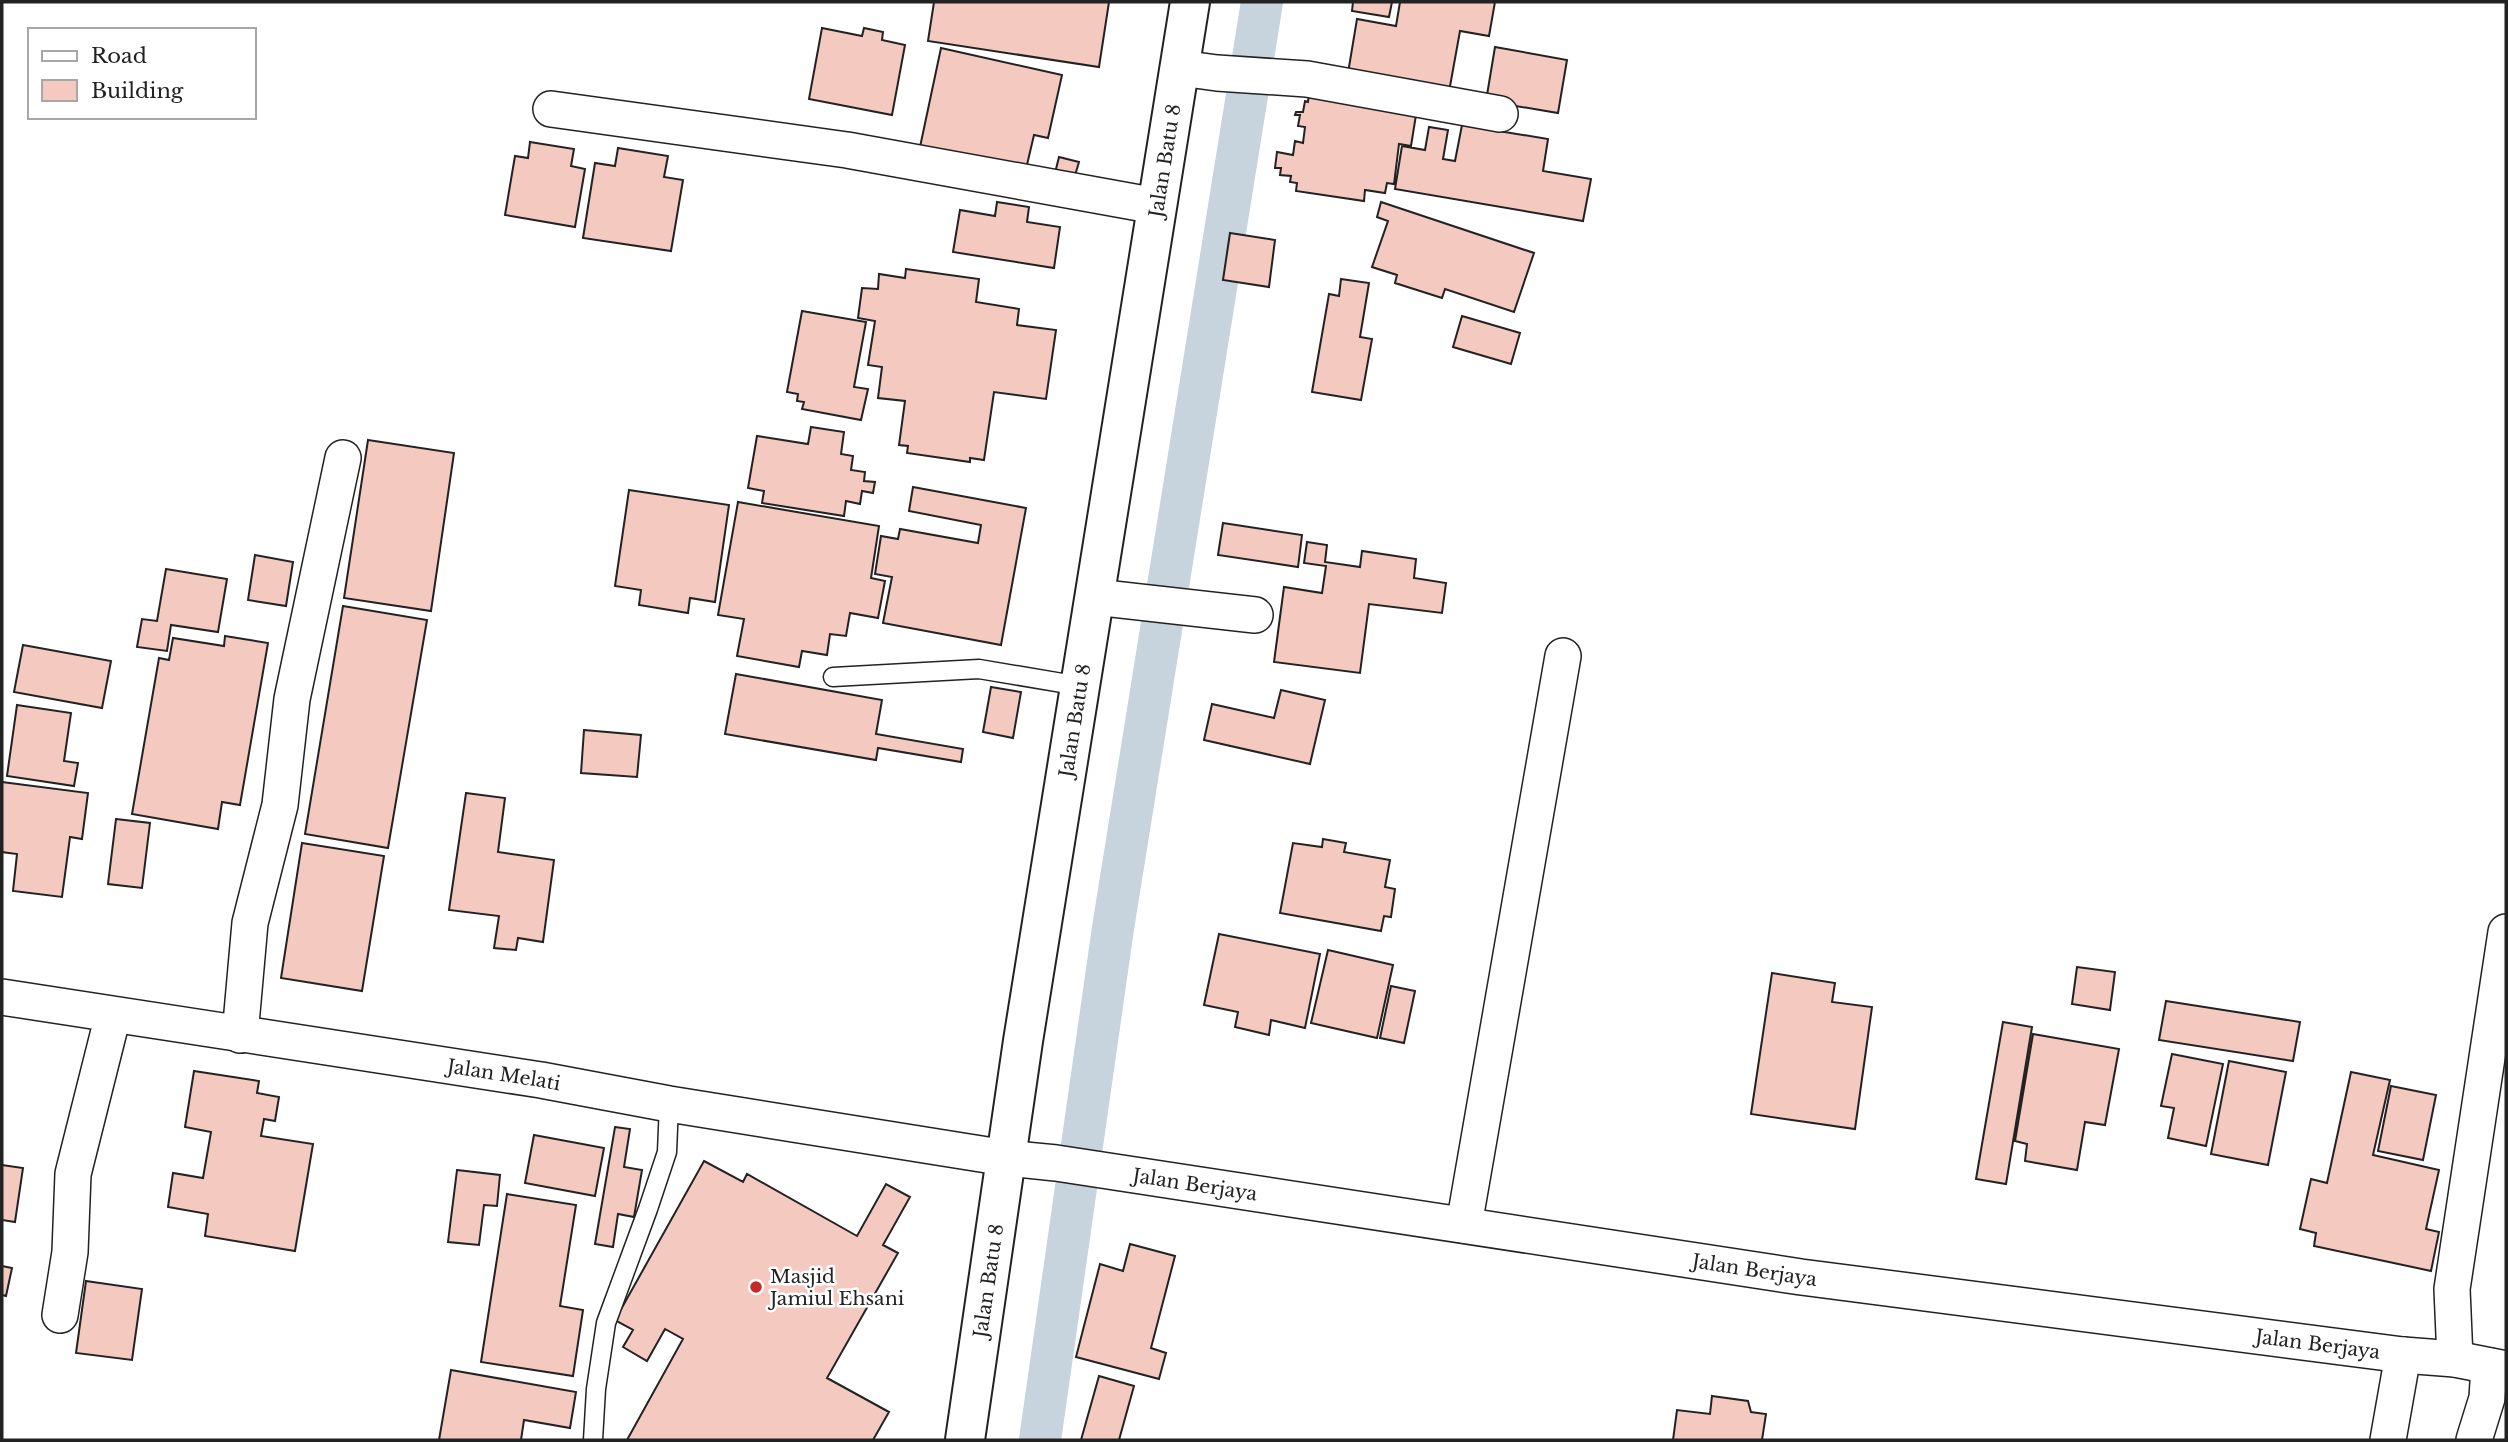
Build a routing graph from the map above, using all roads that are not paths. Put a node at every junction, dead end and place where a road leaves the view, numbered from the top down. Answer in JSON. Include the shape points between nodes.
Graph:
{"nodes":[{"id":1,"x":1190,"y":2,"type":"edge"},
{"id":2,"x":1199,"y":70,"type":"junction"},
{"id":3,"x":551,"y":109,"type":"dead end"},
{"id":4,"x":1500,"y":114,"type":"dead end"},
{"id":5,"x":1156,"y":206,"type":"junction"},
{"id":6,"x":343,"y":458,"type":"dead end"},
{"id":7,"x":1095,"y":597,"type":"junction"},
{"id":8,"x":1241,"y":614,"type":"dead end"},
{"id":9,"x":1563,"y":656,"type":"dead end"},
{"id":10,"x":833,"y":677,"type":"dead end"},
{"id":11,"x":1080,"y":686,"type":"junction"},
{"id":12,"x":2506,"y":933,"type":"edge"},
{"id":13,"x":2,"y":997,"type":"edge"},
{"id":14,"x":113,"y":1015,"type":"junction"},
{"id":15,"x":240,"y":1035,"type":"junction"},
{"id":16,"x":669,"y":1104,"type":"junction"},
{"id":17,"x":1006,"y":1158,"type":"junction"},
{"id":18,"x":1464,"y":1225,"type":"junction"},
{"id":19,"x":60,"y":1315,"type":"dead end"},
{"id":20,"x":2403,"y":1355,"type":"junction"},
{"id":21,"x":2455,"y":1359,"type":"junction"},
{"id":22,"x":2498,"y":1367,"type":"edge"},
{"id":23,"x":593,"y":1440,"type":"edge"},
{"id":24,"x":965,"y":1440,"type":"edge"},
{"id":25,"x":2388,"y":1440,"type":"edge"},
{"id":26,"x":2474,"y":1440,"type":"edge"}],
"edges":[{"from":1,"to":2,"type":"street","name":"Jalan Batu 8"},
{"from":2,"to":4,"type":"street","via":[[1307,79]]},
{"from":2,"to":5,"type":"street","name":"Jalan Batu 8"},
{"from":3,"to":5,"type":"street","via":[[847,150]]},
{"from":5,"to":7,"type":"street","name":"Jalan Batu 8"},
{"from":6,"to":15,"type":"street","via":[[292,699],[280,805],[250,923]]},
{"from":7,"to":8,"type":"street"},
{"from":7,"to":11,"type":"street","name":"Jalan Batu 8"},
{"from":9,"to":18,"type":"street"},
{"from":10,"to":11,"type":"lane","via":[[979,669]]},
{"from":11,"to":17,"type":"street","name":"Jalan Batu 8"},
{"from":12,"to":21,"type":"street","via":[[2452,1289]]},
{"from":13,"to":14,"type":"street","name":"Jalan Melati"},
{"from":14,"to":15,"type":"street","name":"Jalan Melati"},
{"from":14,"to":19,"type":"street","via":[[73,1174],[70,1252]]},
{"from":15,"to":16,"type":"street","name":"Jalan Melati"},
{"from":16,"to":17,"type":"street","name":"Jalan Melati"},
{"from":16,"to":23,"type":"lane","via":[[667,1152],[606,1323]]},
{"from":17,"to":18,"type":"street","name":"Jalan Berjaya"},
{"from":17,"to":24,"type":"street","name":"Jalan Batu 8"},
{"from":18,"to":20,"type":"street","name":"Jalan Berjaya","via":[[1801,1277]]},
{"from":20,"to":21,"type":"street","name":"Jalan Berjaya"},
{"from":20,"to":25,"type":"street"},
{"from":21,"to":22,"type":"street","name":"Jalan Berjaya"},
{"from":22,"to":26,"type":"street"}]}
